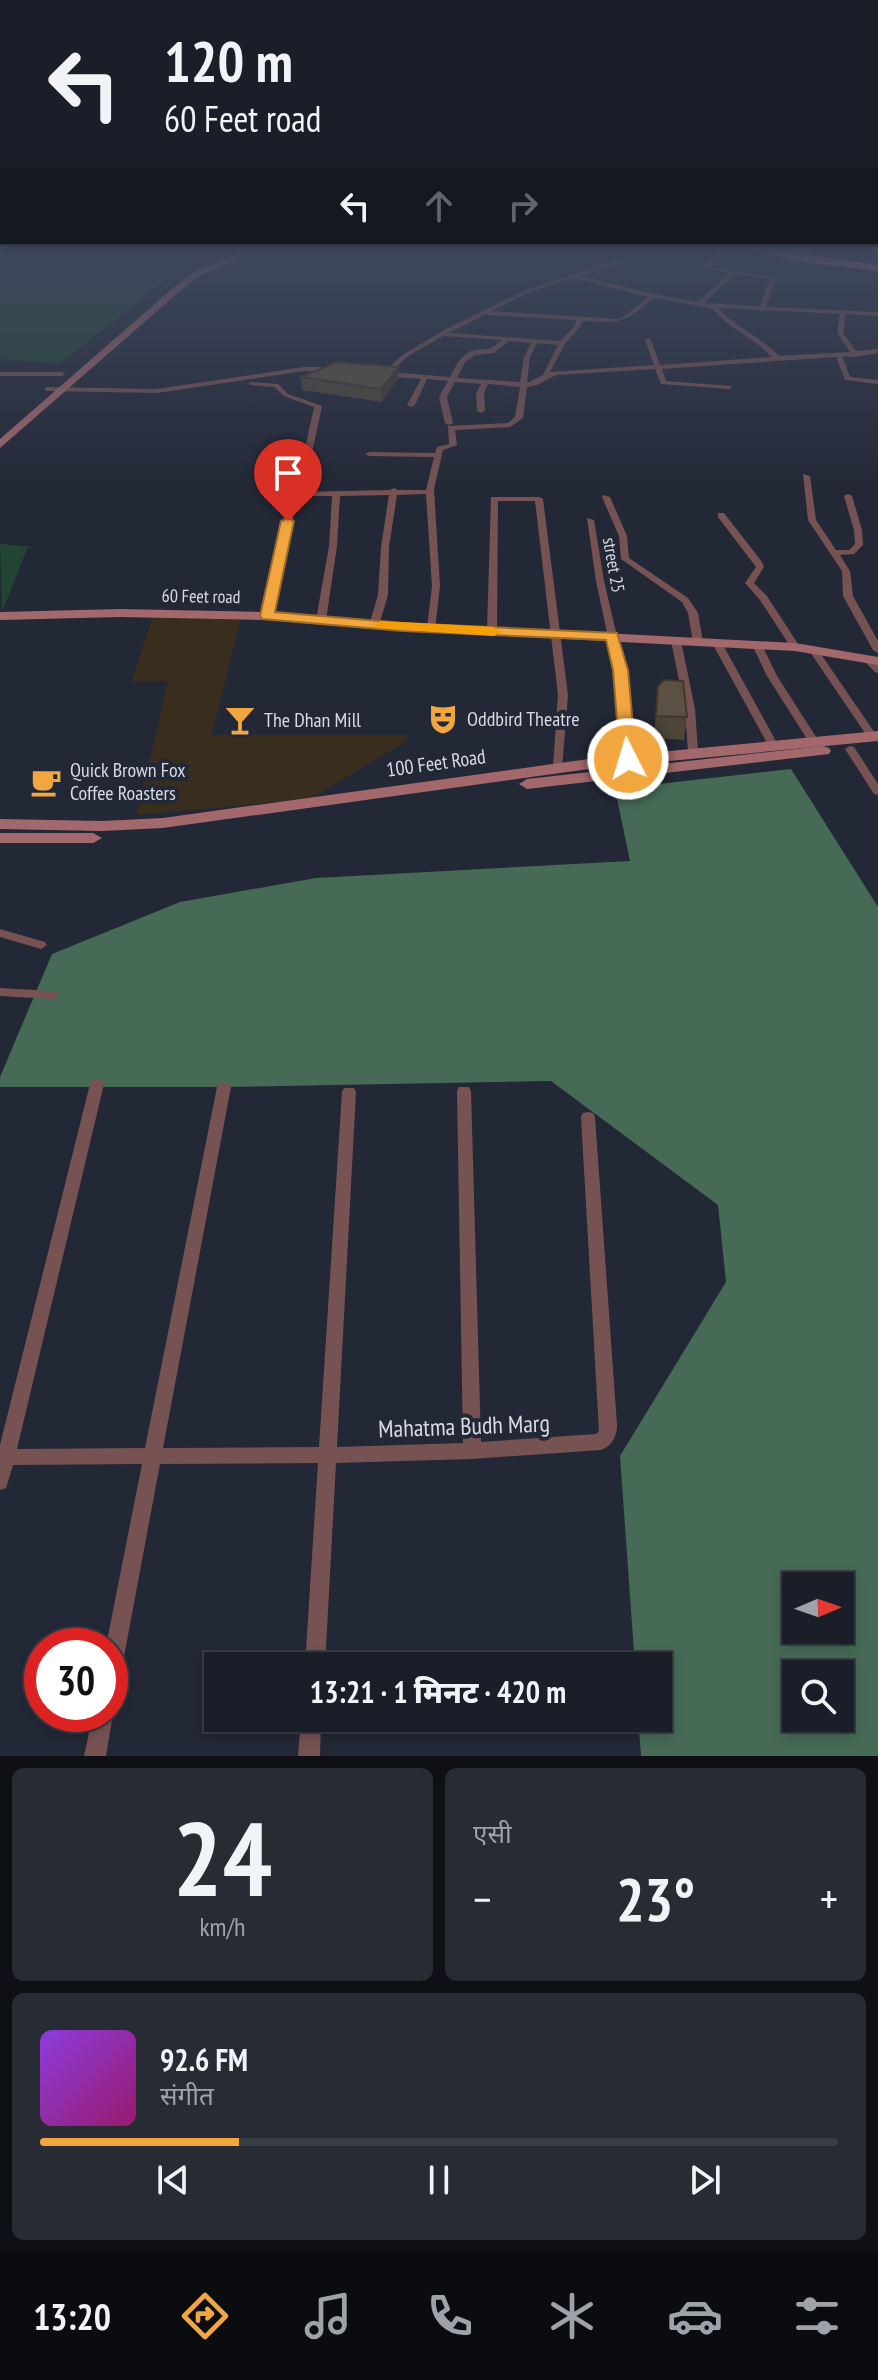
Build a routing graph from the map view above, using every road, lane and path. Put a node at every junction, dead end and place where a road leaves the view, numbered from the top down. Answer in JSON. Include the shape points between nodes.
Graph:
{"nodes":[{"id":1,"x":115,"y":330,"type":"edge"},
{"id":2,"x":130,"y":330,"type":"edge"},
{"id":3,"x":451,"y":330,"type":"edge"},
{"id":4,"x":574,"y":330,"type":"edge"},
{"id":5,"x":736,"y":330,"type":"edge"},
{"id":6,"x":840,"y":330,"type":"edge"},
{"id":7,"x":442,"y":334,"type":"junction"},
{"id":8,"x":507,"y":339,"type":"junction"},
{"id":9,"x":648,"y":340,"type":"dead end"},
{"id":10,"x":535,"y":341,"type":"junction"},
{"id":11,"x":562,"y":343,"type":"junction"},
{"id":12,"x":878,"y":351,"type":"edge"},
{"id":13,"x":855,"y":355,"type":"junction"},
{"id":14,"x":839,"y":357,"type":"junction"},
{"id":15,"x":777,"y":358,"type":"junction"},
{"id":16,"x":660,"y":369,"type":"junction"},
{"id":17,"x":354,"y":371,"type":"edge"},
{"id":18,"x":370,"y":372,"type":"edge"},
{"id":19,"x":0,"y":374,"type":"edge"},
{"id":20,"x":62,"y":374,"type":"junction"},
{"id":21,"x":385,"y":374,"type":"junction"},
{"id":22,"x":546,"y":374,"type":"junction"},
{"id":23,"x":425,"y":377,"type":"junction"},
{"id":24,"x":452,"y":379,"type":"junction"},
{"id":25,"x":727,"y":379,"type":"junction"},
{"id":26,"x":232,"y":381,"type":"junction"},
{"id":27,"x":485,"y":382,"type":"junction"},
{"id":28,"x":878,"y":382,"type":"edge"},
{"id":29,"x":522,"y":385,"type":"junction"},
{"id":30,"x":47,"y":389,"type":"junction"},
{"id":31,"x":62,"y":390,"type":"junction"},
{"id":32,"x":411,"y":405,"type":"dead end"},
{"id":33,"x":481,"y":411,"type":"dead end"},
{"id":34,"x":449,"y":423,"type":"dead end"},
{"id":35,"x":0,"y":433,"type":"edge"},
{"id":36,"x":0,"y":445,"type":"edge"},
{"id":37,"x":369,"y":454,"type":"dead end"},
{"id":38,"x":439,"y":455,"type":"junction"},
{"id":39,"x":806,"y":476,"type":"dead end"},
{"id":40,"x":394,"y":490,"type":"junction"},
{"id":41,"x":336,"y":492,"type":"junction"},
{"id":42,"x":431,"y":492,"type":"junction"},
{"id":43,"x":294,"y":494,"type":"junction"},
{"id":44,"x":848,"y":496,"type":"dead end"},
{"id":45,"x":606,"y":497,"type":"dead end"},
{"id":46,"x":721,"y":515,"type":"dead end"},
{"id":47,"x":590,"y":520,"type":"dead end"},
{"id":48,"x":834,"y":553,"type":"junction"},
{"id":49,"x":0,"y":616,"type":"edge"},
{"id":50,"x":267,"y":616,"type":"junction"},
{"id":51,"x":321,"y":620,"type":"junction"},
{"id":52,"x":374,"y":625,"type":"junction"},
{"id":53,"x":432,"y":628,"type":"junction"},
{"id":54,"x":492,"y":631,"type":"junction"},
{"id":55,"x":554,"y":634,"type":"junction"},
{"id":56,"x":612,"y":636,"type":"junction"},
{"id":57,"x":676,"y":641,"type":"junction"},
{"id":58,"x":698,"y":642,"type":"junction"},
{"id":59,"x":717,"y":643,"type":"junction"},
{"id":60,"x":757,"y":645,"type":"junction"},
{"id":61,"x":795,"y":647,"type":"junction"},
{"id":62,"x":813,"y":649,"type":"junction"},
{"id":63,"x":876,"y":660,"type":"edge"},
{"id":64,"x":813,"y":740,"type":"junction"},
{"id":65,"x":876,"y":740,"type":"edge"},
{"id":66,"x":772,"y":743,"type":"junction"},
{"id":67,"x":850,"y":749,"type":"junction"},
{"id":68,"x":693,"y":751,"type":"junction"},
{"id":69,"x":628,"y":759,"type":"junction"},
{"id":70,"x":558,"y":767,"type":"junction"},
{"id":71,"x":878,"y":792,"type":"edge"},
{"id":72,"x":350,"y":804,"type":"junction"},
{"id":73,"x":0,"y":824,"type":"edge"},
{"id":74,"x":0,"y":838,"type":"edge"},
{"id":75,"x":0,"y":933,"type":"edge"},
{"id":76,"x":41,"y":945,"type":"dead end"},
{"id":77,"x":0,"y":992,"type":"edge"},
{"id":78,"x":51,"y":995,"type":"dead end"},
{"id":79,"x":97,"y":1084,"type":"dead end"},
{"id":80,"x":224,"y":1087,"type":"dead end"},
{"id":81,"x":464,"y":1091,"type":"dead end"},
{"id":82,"x":349,"y":1092,"type":"dead end"},
{"id":83,"x":588,"y":1117,"type":"dead end"},
{"id":84,"x":472,"y":1451,"type":"junction"},
{"id":85,"x":153,"y":1455,"type":"junction"},
{"id":86,"x":328,"y":1455,"type":"junction"},
{"id":87,"x":4,"y":1457,"type":"edge"},
{"id":88,"x":0,"y":1482,"type":"edge"},
{"id":89,"x":120,"y":1628,"type":"edge"},
{"id":90,"x":316,"y":1652,"type":"edge"},
{"id":91,"x":100,"y":1732,"type":"edge"},
{"id":92,"x":310,"y":1732,"type":"edge"},
{"id":93,"x":95,"y":1756,"type":"edge"},
{"id":94,"x":309,"y":1756,"type":"edge"}],
"edges":[{"from":1,"to":20,"type":"street"},
{"from":2,"to":31,"type":"street"},
{"from":3,"to":7,"type":"street"},
{"from":4,"to":11,"type":"street"},
{"from":5,"to":15,"type":"street","via":[[761,340]]},
{"from":6,"to":13,"type":"street"},
{"from":7,"to":8,"type":"street"},
{"from":7,"to":21,"type":"street"},
{"from":8,"to":10,"type":"street"},
{"from":8,"to":24,"type":"street","via":[[492,352],[465,357]]},
{"from":9,"to":16,"type":"street"},
{"from":10,"to":11,"type":"street"},
{"from":10,"to":29,"type":"street"},
{"from":11,"to":22,"type":"street"},
{"from":12,"to":13,"type":"street"},
{"from":13,"to":14,"type":"street"},
{"from":14,"to":15,"type":"street"},
{"from":14,"to":28,"type":"street","via":[[847,379]]},
{"from":15,"to":25,"type":"street"},
{"from":16,"to":22,"type":"street"},
{"from":16,"to":25,"type":"street"},
{"from":16,"to":25,"type":"street","via":[[663,383]]},
{"from":17,"to":26,"type":"street","via":[[310,368]]},
{"from":18,"to":21,"type":"street"},
{"from":19,"to":20,"type":"street"},
{"from":20,"to":30,"type":"street"},
{"from":21,"to":23,"type":"street"},
{"from":22,"to":29,"type":"street","via":[[537,384]]},
{"from":23,"to":24,"type":"street"},
{"from":23,"to":32,"type":"street"},
{"from":24,"to":27,"type":"street"},
{"from":24,"to":34,"type":"street","via":[[443,397]]},
{"from":26,"to":31,"type":"street","via":[[157,391]]},
{"from":26,"to":43,"type":"street","via":[[276,385],[289,396],[318,403]]},
{"from":27,"to":29,"type":"street"},
{"from":27,"to":33,"type":"street"},
{"from":29,"to":38,"type":"street","via":[[519,418],[510,425],[451,428],[453,445],[440,449]]},
{"from":30,"to":31,"type":"street"},
{"from":30,"to":35,"type":"street"},
{"from":31,"to":36,"type":"street"},
{"from":37,"to":38,"type":"street"},
{"from":38,"to":42,"type":"street"},
{"from":39,"to":48,"type":"street","via":[[812,520]]},
{"from":40,"to":41,"type":"street"},
{"from":40,"to":42,"type":"street"},
{"from":40,"to":52,"type":"street","via":[[383,595]]},
{"from":41,"to":43,"type":"street"},
{"from":41,"to":51,"type":"street"},
{"from":42,"to":53,"type":"street","via":[[436,586]]},
{"from":43,"to":50,"type":"street"},
{"from":44,"to":48,"type":"street","via":[[859,545],[851,552]]},
{"from":45,"to":58,"type":"street","via":[[625,541],[625,559],[685,600]]},
{"from":46,"to":61,"type":"street","via":[[758,562],[751,588],[764,598]]},
{"from":47,"to":56,"type":"street","name":"street 25"},
{"from":48,"to":63,"type":"street","via":[[846,571],[845,588]]},
{"from":49,"to":50,"type":"street","name":"60 Feet road"},
{"from":50,"to":51,"type":"street","name":"60 Feet road"},
{"from":51,"to":52,"type":"street","name":"60 Feet road"},
{"from":52,"to":53,"type":"street","name":"60 Feet road"},
{"from":53,"to":54,"type":"street","name":"60 Feet road"},
{"from":54,"to":55,"type":"street","name":"60 Feet road"},
{"from":54,"to":55,"type":"street","via":[[494,499],[539,499]]},
{"from":55,"to":56,"type":"street","name":"60 Feet road"},
{"from":55,"to":70,"type":"street","via":[[563,695]]},
{"from":56,"to":57,"type":"street","name":"60 Feet road"},
{"from":56,"to":69,"type":"street","name":"street 25"},
{"from":57,"to":58,"type":"street","name":"60 Feet road"},
{"from":57,"to":68,"type":"street","via":[[693,714]]},
{"from":58,"to":59,"type":"street","name":"60 Feet road"},
{"from":59,"to":60,"type":"street","name":"60 Feet road"},
{"from":59,"to":66,"type":"street"},
{"from":60,"to":61,"type":"street","name":"60 Feet road"},
{"from":60,"to":64,"type":"street"},
{"from":61,"to":62,"type":"street","name":"60 Feet road"},
{"from":62,"to":63,"type":"street","name":"60 Feet road"},
{"from":62,"to":65,"type":"street"},
{"from":64,"to":65,"type":"street","name":"100 Feet Road"},
{"from":64,"to":66,"type":"street","name":"100 Feet Road"},
{"from":65,"to":67,"type":"street","name":"100 Feet Road"},
{"from":66,"to":68,"type":"street","name":"100 Feet Road"},
{"from":67,"to":71,"type":"street"},
{"from":67,"to":72,"type":"street","name":"100 Feet Road"},
{"from":68,"to":69,"type":"street","name":"100 Feet Road"},
{"from":69,"to":70,"type":"street","name":"100 Feet Road"},
{"from":70,"to":72,"type":"street","name":"100 Feet Road"},
{"from":72,"to":73,"type":"street","name":"100 Feet Road","via":[[160,823]]},
{"from":72,"to":74,"type":"street","name":"100 Feet Road","via":[[305,818],[86,838]]},
{"from":75,"to":76,"type":"street"},
{"from":77,"to":78,"type":"street"},
{"from":79,"to":87,"type":"street"},
{"from":80,"to":85,"type":"street"},
{"from":81,"to":84,"type":"street"},
{"from":82,"to":86,"type":"street"},
{"from":83,"to":84,"type":"street","name":"Mahatma Budh Marg","via":[[606,1439],[596,1444]]},
{"from":84,"to":86,"type":"street","name":"Mahatma Budh Marg"},
{"from":85,"to":86,"type":"street","name":"Mahatma Budh Marg"},
{"from":85,"to":87,"type":"street","name":"Mahatma Budh Marg"},
{"from":85,"to":89,"type":"street"},
{"from":86,"to":90,"type":"street"},
{"from":87,"to":88,"type":"street"},
{"from":91,"to":93,"type":"street"},
{"from":92,"to":94,"type":"street"}]}
